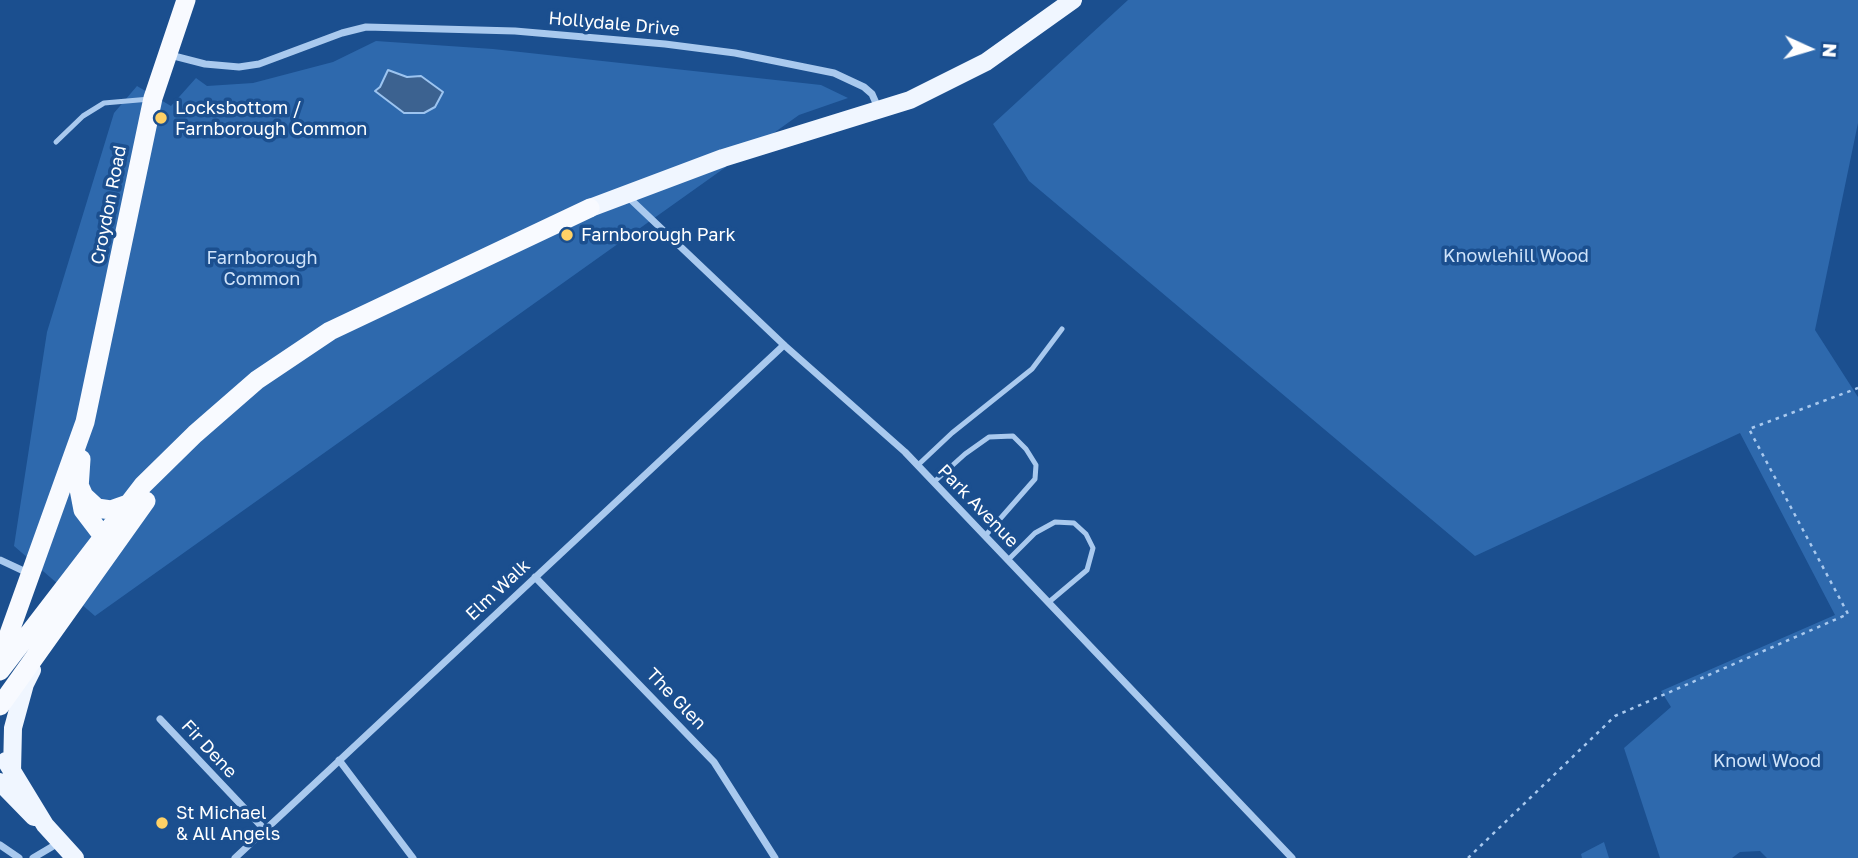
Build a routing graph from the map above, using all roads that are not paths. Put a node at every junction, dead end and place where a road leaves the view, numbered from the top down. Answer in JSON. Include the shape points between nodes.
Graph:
{"nodes":[{"id":1,"x":186,"y":0,"type":"edge"},
{"id":2,"x":1073,"y":0,"type":"edge"},
{"id":3,"x":166,"y":54,"type":"junction"},
{"id":4,"x":153,"y":99,"type":"junction"},
{"id":5,"x":879,"y":111,"type":"junction"},
{"id":6,"x":57,"y":142,"type":"dead end"},
{"id":7,"x":624,"y":194,"type":"junction"},
{"id":8,"x":590,"y":208,"type":"joint"},
{"id":9,"x":1062,"y":329,"type":"dead end"},
{"id":10,"x":784,"y":345,"type":"junction"},
{"id":11,"x":85,"y":422,"type":"junction"},
{"id":12,"x":195,"y":433,"type":"junction"},
{"id":13,"x":918,"y":466,"type":"junction"},
{"id":14,"x":79,"y":479,"type":"junction"},
{"id":15,"x":934,"y":482,"type":"junction"},
{"id":16,"x":128,"y":504,"type":"junction"},
{"id":17,"x":83,"y":510,"type":"junction"},
{"id":18,"x":52,"y":519,"type":"junction"},
{"id":19,"x":103,"y":535,"type":"junction"},
{"id":20,"x":985,"y":536,"type":"junction"},
{"id":21,"x":106,"y":558,"type":"junction"},
{"id":22,"x":1008,"y":560,"type":"junction"},
{"id":23,"x":0,"y":561,"type":"edge"},
{"id":24,"x":32,"y":575,"type":"junction"},
{"id":25,"x":535,"y":577,"type":"junction"},
{"id":26,"x":1049,"y":603,"type":"junction"},
{"id":27,"x":14,"y":623,"type":"junction"},
{"id":28,"x":47,"y":641,"type":"junction"},
{"id":29,"x":22,"y":642,"type":"junction"},
{"id":30,"x":0,"y":660,"type":"edge"},
{"id":31,"x":0,"y":671,"type":"edge"},
{"id":32,"x":0,"y":706,"type":"edge"},
{"id":33,"x":160,"y":719,"type":"dead end"},
{"id":34,"x":0,"y":753,"type":"edge"},
{"id":35,"x":339,"y":761,"type":"junction"},
{"id":36,"x":5,"y":782,"type":"edge"},
{"id":37,"x":265,"y":830,"type":"junction"},
{"id":38,"x":61,"y":841,"type":"junction"},
{"id":39,"x":0,"y":845,"type":"edge"},
{"id":40,"x":19,"y":858,"type":"edge"},
{"id":41,"x":33,"y":858,"type":"edge"},
{"id":42,"x":75,"y":858,"type":"edge"},
{"id":43,"x":234,"y":858,"type":"edge"},
{"id":44,"x":413,"y":858,"type":"edge"},
{"id":45,"x":775,"y":858,"type":"edge"},
{"id":46,"x":1292,"y":858,"type":"edge"}],
"edges":[{"from":1,"to":3,"type":"highway","name":"Croydon Road"},
{"from":2,"to":5,"type":"main road","via":[[986,62]]},
{"from":3,"to":4,"type":"highway","name":"Croydon Road"},
{"from":3,"to":5,"type":"street","name":"Hollydale Drive","via":[[239,67],[366,27],[515,31],[700,48],[834,73],[864,87]]},
{"from":4,"to":6,"type":"lane","via":[[104,103]]},
{"from":4,"to":11,"type":"highway","name":"Croydon Road"},
{"from":5,"to":7,"type":"main road"},
{"from":7,"to":8,"type":"main road"},
{"from":7,"to":10,"type":"street","name":"Park Avenue"},
{"from":8,"to":12,"type":"highway","via":[[330,331],[257,380]]},
{"from":9,"to":13,"type":"lane","via":[[1032,369]]},
{"from":10,"to":13,"type":"street","name":"Park Avenue"},
{"from":10,"to":25,"type":"street","name":"Elm Walk"},
{"from":11,"to":14,"type":"highway","name":"Croydon Road"},
{"from":11,"to":18,"type":"highway","name":"Croydon Road"},
{"from":12,"to":16,"type":"highway"},
{"from":12,"to":21,"type":"highway"},
{"from":13,"to":15,"type":"street","name":"Park Avenue"},
{"from":14,"to":16,"type":"highway","via":[[84,496],[97,508],[111,510]]},
{"from":14,"to":17,"type":"highway","name":"Croydon Road"},
{"from":15,"to":20,"type":"street","name":"Park Avenue"},
{"from":15,"to":20,"type":"lane","via":[[989,437],[1013,436],[1026,449],[1035,465],[1035,479]]},
{"from":16,"to":19,"type":"highway"},
{"from":17,"to":18,"type":"highway","via":[[64,511]]},
{"from":17,"to":19,"type":"highway"},
{"from":18,"to":24,"type":"highway","name":"Croydon Road"},
{"from":19,"to":21,"type":"highway"},
{"from":19,"to":29,"type":"highway"},
{"from":20,"to":22,"type":"street","name":"Park Avenue"},
{"from":21,"to":28,"type":"highway"},
{"from":22,"to":26,"type":"street","name":"Park Avenue"},
{"from":22,"to":26,"type":"lane","via":[[1035,533],[1055,522],[1074,523],[1086,534],[1093,548],[1087,570]]},
{"from":23,"to":24,"type":"street"},
{"from":24,"to":27,"type":"highway","name":"Croydon Road"},
{"from":25,"to":35,"type":"street","name":"Elm Walk"},
{"from":25,"to":45,"type":"street","name":"The Glen","via":[[715,762]]},
{"from":26,"to":46,"type":"street","name":"Park Avenue"},
{"from":27,"to":29,"type":"highway"},
{"from":27,"to":30,"type":"highway","name":"Croydon Road"},
{"from":28,"to":29,"type":"highway","via":[[34,647]]},
{"from":28,"to":32,"type":"highway"},
{"from":28,"to":36,"type":"main road","via":[[18,706]]},
{"from":29,"to":31,"type":"highway"},
{"from":33,"to":37,"type":"street","name":"Fir Dene"},
{"from":34,"to":36,"type":"main road"},
{"from":35,"to":37,"type":"street","name":"Elm Walk"},
{"from":35,"to":44,"type":"street"},
{"from":36,"to":38,"type":"main road"},
{"from":37,"to":43,"type":"street","name":"Elm Walk"},
{"from":38,"to":41,"type":"street"},
{"from":38,"to":42,"type":"main road"},
{"from":39,"to":40,"type":"street"}]}
